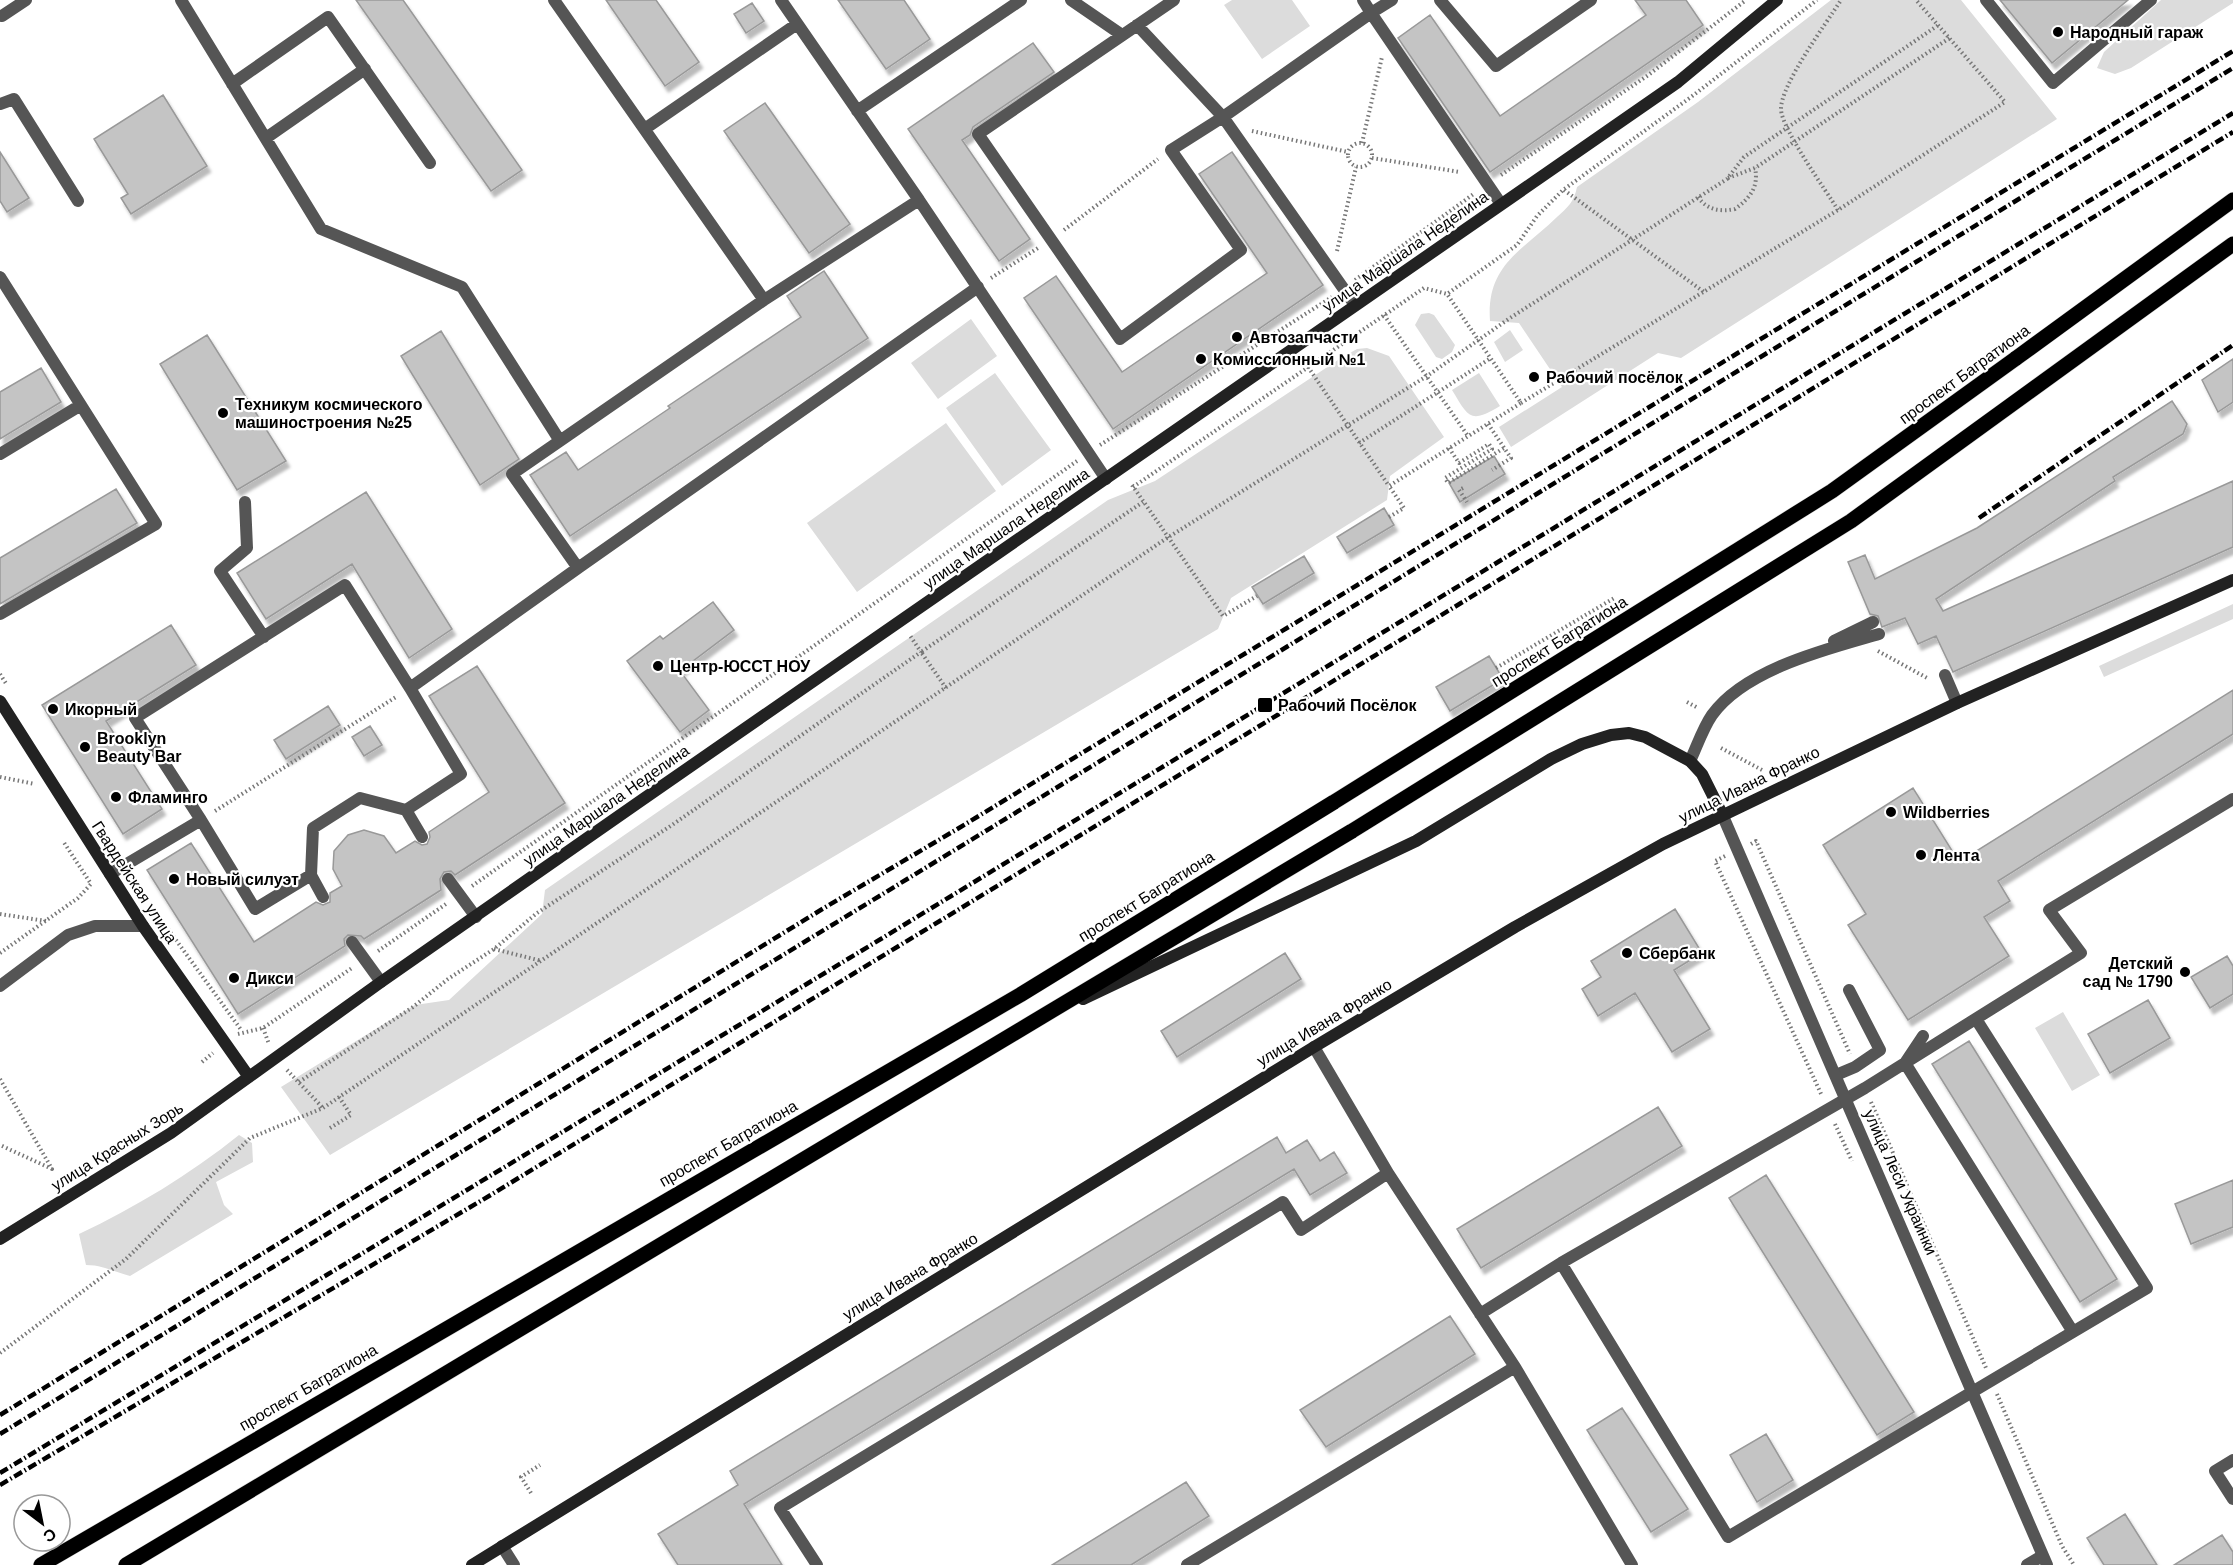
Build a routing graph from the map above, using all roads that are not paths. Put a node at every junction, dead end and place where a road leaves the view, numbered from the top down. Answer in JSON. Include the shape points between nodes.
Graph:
{"nodes":[{"id":1,"x":26,"y":0,"type":"edge"},
{"id":2,"x":181,"y":0,"type":"edge"},
{"id":3,"x":554,"y":0,"type":"edge"},
{"id":4,"x":781,"y":0,"type":"edge"},
{"id":5,"x":1021,"y":0,"type":"edge"},
{"id":6,"x":1071,"y":0,"type":"edge"},
{"id":7,"x":1174,"y":0,"type":"edge"},
{"id":8,"x":1363,"y":0,"type":"edge"},
{"id":9,"x":1392,"y":0,"type":"edge"},
{"id":10,"x":1440,"y":0,"type":"edge"},
{"id":11,"x":1591,"y":0,"type":"edge"},
{"id":12,"x":1777,"y":0,"type":"edge"},
{"id":13,"x":1986,"y":0,"type":"edge"},
{"id":14,"x":2151,"y":0,"type":"edge"},
{"id":15,"x":1371,"y":13,"type":"junction"},
{"id":16,"x":2,"y":16,"type":"dead end"},
{"id":17,"x":797,"y":24,"type":"junction"},
{"id":18,"x":1137,"y":25,"type":"junction"},
{"id":19,"x":1122,"y":36,"type":"junction"},
{"id":20,"x":364,"y":69,"type":"junction"},
{"id":21,"x":232,"y":84,"type":"junction"},
{"id":22,"x":0,"y":104,"type":"edge"},
{"id":23,"x":857,"y":111,"type":"junction"},
{"id":24,"x":1227,"y":122,"type":"junction"},
{"id":25,"x":646,"y":128,"type":"junction"},
{"id":26,"x":266,"y":138,"type":"junction"},
{"id":27,"x":430,"y":163,"type":"dead end"},
{"id":28,"x":918,"y":200,"type":"junction"},
{"id":29,"x":2233,"y":200,"type":"edge"},
{"id":30,"x":78,"y":201,"type":"dead end"},
{"id":31,"x":1501,"y":204,"type":"junction"},
{"id":32,"x":2233,"y":244,"type":"edge"},
{"id":33,"x":0,"y":278,"type":"edge"},
{"id":34,"x":978,"y":287,"type":"junction"},
{"id":35,"x":764,"y":300,"type":"junction"},
{"id":36,"x":1355,"y":305,"type":"junction"},
{"id":37,"x":81,"y":405,"type":"junction"},
{"id":38,"x":560,"y":441,"type":"junction"},
{"id":39,"x":0,"y":454,"type":"edge"},
{"id":40,"x":1106,"y":478,"type":"junction"},
{"id":41,"x":245,"y":502,"type":"dead end"},
{"id":42,"x":578,"y":568,"type":"junction"},
{"id":43,"x":2233,"y":580,"type":"edge"},
{"id":44,"x":0,"y":614,"type":"edge"},
{"id":45,"x":1876,"y":628,"type":"dead end"},
{"id":46,"x":264,"y":637,"type":"junction"},
{"id":47,"x":1945,"y":675,"type":"dead end"},
{"id":48,"x":410,"y":688,"type":"junction"},
{"id":49,"x":0,"y":700,"type":"edge"},
{"id":50,"x":1957,"y":703,"type":"junction"},
{"id":51,"x":1690,"y":761,"type":"junction"},
{"id":52,"x":2233,"y":799,"type":"edge"},
{"id":53,"x":406,"y":810,"type":"junction"},
{"id":54,"x":1722,"y":814,"type":"junction"},
{"id":55,"x":201,"y":820,"type":"junction"},
{"id":56,"x":422,"y":837,"type":"dead end"},
{"id":57,"x":110,"y":874,"type":"junction"},
{"id":58,"x":311,"y":875,"type":"junction"},
{"id":59,"x":448,"y":879,"type":"dead end"},
{"id":60,"x":323,"y":897,"type":"dead end"},
{"id":61,"x":476,"y":916,"type":"junction"},
{"id":62,"x":143,"y":926,"type":"junction"},
{"id":63,"x":352,"y":942,"type":"dead end"},
{"id":64,"x":381,"y":982,"type":"junction"},
{"id":65,"x":0,"y":986,"type":"edge"},
{"id":66,"x":1849,"y":990,"type":"dead end"},
{"id":67,"x":1976,"y":1019,"type":"junction"},
{"id":68,"x":1034,"y":1023,"type":"junction"},
{"id":69,"x":1923,"y":1036,"type":"dead end"},
{"id":70,"x":1314,"y":1047,"type":"junction"},
{"id":71,"x":1905,"y":1063,"type":"junction"},
{"id":72,"x":1836,"y":1075,"type":"junction"},
{"id":73,"x":249,"y":1077,"type":"junction"},
{"id":74,"x":1846,"y":1098,"type":"junction"},
{"id":75,"x":1388,"y":1173,"type":"junction"},
{"id":76,"x":0,"y":1239,"type":"edge"},
{"id":77,"x":1561,"y":1263,"type":"junction"},
{"id":78,"x":1480,"y":1314,"type":"junction"},
{"id":79,"x":2073,"y":1332,"type":"junction"},
{"id":80,"x":1515,"y":1367,"type":"junction"},
{"id":81,"x":1974,"y":1392,"type":"junction"},
{"id":82,"x":2233,"y":1460,"type":"edge"},
{"id":83,"x":2233,"y":1499,"type":"edge"},
{"id":84,"x":502,"y":1546,"type":"junction"},
{"id":85,"x":2044,"y":1561,"type":"edge"},
{"id":86,"x":1629,"y":1564,"type":"edge"},
{"id":87,"x":41,"y":1565,"type":"edge"},
{"id":88,"x":126,"y":1565,"type":"edge"},
{"id":89,"x":472,"y":1565,"type":"edge"},
{"id":90,"x":514,"y":1565,"type":"edge"},
{"id":91,"x":817,"y":1565,"type":"edge"},
{"id":92,"x":1187,"y":1565,"type":"edge"},
{"id":93,"x":2027,"y":1565,"type":"edge"}],
"edges":[{"from":1,"to":16,"type":"street"},
{"from":2,"to":21,"type":"street"},
{"from":3,"to":25,"type":"street"},
{"from":4,"to":17,"type":"street"},
{"from":5,"to":23,"type":"street"},
{"from":6,"to":19,"type":"street"},
{"from":7,"to":18,"type":"street"},
{"from":8,"to":15,"type":"street"},
{"from":9,"to":15,"type":"street"},
{"from":10,"to":11,"type":"street","via":[[1496,66]]},
{"from":12,"to":31,"type":"street","name":"улица Маршала Неделина","via":[[1678,82]]},
{"from":13,"to":14,"type":"street","via":[[2053,83]]},
{"from":15,"to":24,"type":"street"},
{"from":15,"to":31,"type":"street"},
{"from":17,"to":23,"type":"street"},
{"from":17,"to":25,"type":"street"},
{"from":18,"to":19,"type":"street"},
{"from":18,"to":24,"type":"street"},
{"from":19,"to":24,"type":"street","via":[[978,134],[1120,339],[1241,250],[1171,150]]},
{"from":20,"to":21,"type":"street","via":[[328,17]]},
{"from":20,"to":26,"type":"street"},
{"from":20,"to":27,"type":"street"},
{"from":21,"to":26,"type":"street"},
{"from":22,"to":30,"type":"street","via":[[14,99]]},
{"from":23,"to":28,"type":"street"},
{"from":24,"to":36,"type":"street"},
{"from":25,"to":35,"type":"street"},
{"from":26,"to":38,"type":"street","via":[[321,229],[462,287]]},
{"from":28,"to":34,"type":"street"},
{"from":28,"to":35,"type":"street"},
{"from":29,"to":87,"type":"main road","name":"проспект Багратиона","bridge":true,"via":[[1833,491],[1334,802],[1020,995]]},
{"from":31,"to":36,"type":"street","name":"улица Маршала Неделина"},
{"from":32,"to":68,"type":"main road","bridge":true,"via":[[1851,521]]},
{"from":33,"to":37,"type":"street"},
{"from":34,"to":40,"type":"street"},
{"from":34,"to":42,"type":"street"},
{"from":35,"to":38,"type":"street"},
{"from":36,"to":40,"type":"street","name":"улица Маршала Неделина"},
{"from":37,"to":39,"type":"street"},
{"from":37,"to":44,"type":"street","via":[[156,524]]},
{"from":38,"to":42,"type":"street","via":[[512,474]]},
{"from":40,"to":61,"type":"street","name":"улица Маршала Неделина"},
{"from":41,"to":46,"type":"street","via":[[247,548],[220,571]]},
{"from":42,"to":48,"type":"street"},
{"from":43,"to":50,"type":"street","name":"улица Ивана Франко"},
{"from":45,"to":51,"type":"street","via":[[1798,658],[1742,688],[1712,715]]},
{"from":46,"to":48,"type":"street","via":[[345,585]]},
{"from":46,"to":55,"type":"street","via":[[135,718]]},
{"from":47,"to":50,"type":"street"},
{"from":48,"to":53,"type":"street","via":[[461,774]]},
{"from":49,"to":57,"type":"street","name":"Гвардейская улица"},
{"from":50,"to":54,"type":"street","name":"улица Ивана Франко"},
{"from":51,"to":54,"type":"street","via":[[1702,774]]},
{"from":51,"to":68,"type":"street","via":[[1662,744],[1629,733],[1582,744],[1416,841]]},
{"from":52,"to":67,"type":"street","via":[[2049,910],[2081,953]]},
{"from":53,"to":56,"type":"street"},
{"from":53,"to":58,"type":"street","via":[[360,798],[313,828]]},
{"from":54,"to":70,"type":"street","name":"улица Ивана Франко","via":[[1515,927]]},
{"from":54,"to":72,"type":"street","name":"улица Леси Украинки"},
{"from":55,"to":57,"type":"street"},
{"from":55,"to":58,"type":"street","via":[[255,909]]},
{"from":57,"to":62,"type":"street","name":"Гвардейская улица"},
{"from":58,"to":60,"type":"street"},
{"from":59,"to":61,"type":"street"},
{"from":61,"to":64,"type":"street","name":"улица Маршала Неделина"},
{"from":62,"to":65,"type":"street","via":[[94,926],[68,935]]},
{"from":62,"to":73,"type":"street","name":"Гвардейская улица"},
{"from":63,"to":64,"type":"street"},
{"from":64,"to":73,"type":"street","name":"улица Маршала Неделина"},
{"from":66,"to":72,"type":"street","via":[[1880,1050]]},
{"from":67,"to":71,"type":"street"},
{"from":67,"to":79,"type":"street","via":[[2147,1288]]},
{"from":68,"to":88,"type":"main road"},
{"from":69,"to":71,"type":"street"},
{"from":70,"to":75,"type":"street"},
{"from":70,"to":84,"type":"street","name":"улица Ивана Франко"},
{"from":71,"to":74,"type":"street"},
{"from":71,"to":79,"type":"street"},
{"from":72,"to":74,"type":"street","name":"улица Леси Украинки"},
{"from":73,"to":76,"type":"street","name":"улица Красных Зорь","via":[[171,1134]]},
{"from":74,"to":77,"type":"street"},
{"from":74,"to":81,"type":"street","name":"улица Леси Украинки"},
{"from":75,"to":78,"type":"street"},
{"from":75,"to":91,"type":"street","via":[[1301,1230],[1284,1202],[780,1508]]},
{"from":77,"to":78,"type":"street"},
{"from":77,"to":81,"type":"street","via":[[1728,1537]]},
{"from":78,"to":80,"type":"street"},
{"from":79,"to":81,"type":"street"},
{"from":80,"to":86,"type":"street"},
{"from":80,"to":92,"type":"street"},
{"from":81,"to":85,"type":"street","name":"улица Леси Украинки"},
{"from":82,"to":83,"type":"street","via":[[2215,1471]]},
{"from":84,"to":89,"type":"street","name":"улица Ивана Франко"},
{"from":84,"to":90,"type":"street"},
{"from":85,"to":93,"type":"street"}]}
